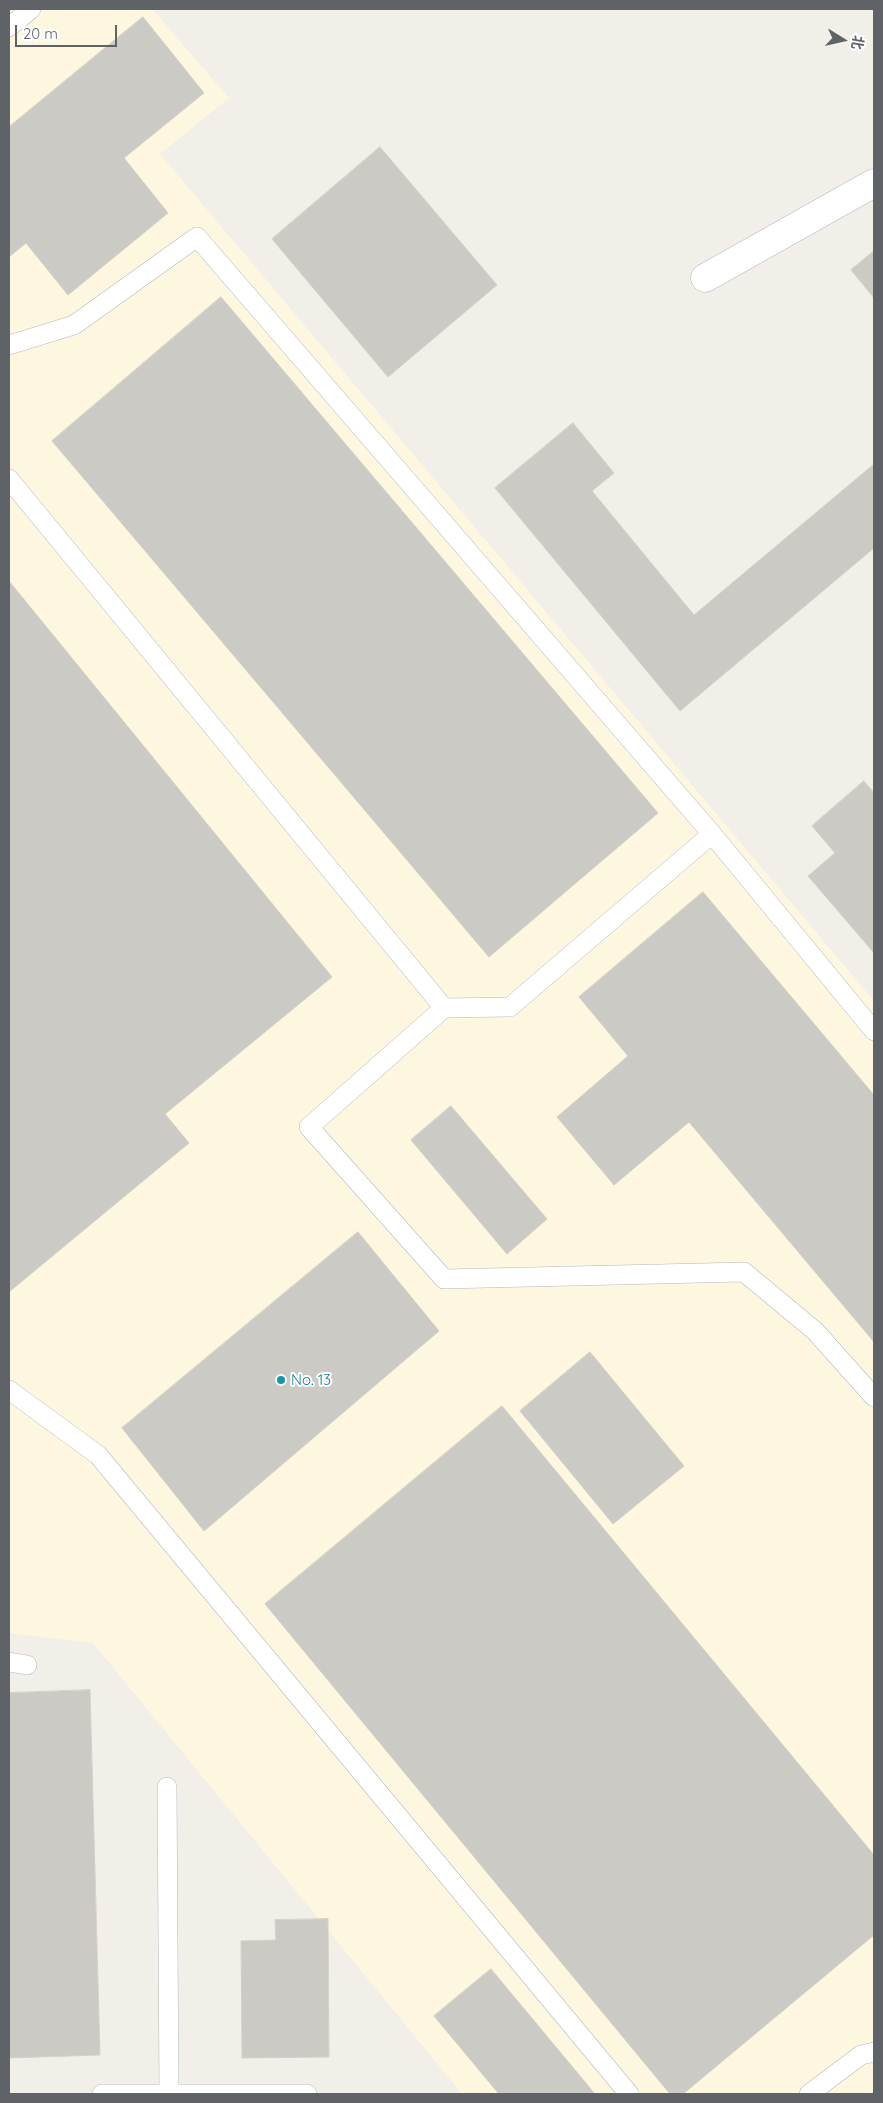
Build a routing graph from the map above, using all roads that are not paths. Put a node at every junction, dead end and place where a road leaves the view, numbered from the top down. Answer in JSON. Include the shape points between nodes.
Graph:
{"nodes":[{"id":1,"x":31,"y":9,"type":"edge"},
{"id":2,"x":9,"y":27,"type":"edge"},
{"id":3,"x":874,"y":183,"type":"edge"},
{"id":4,"x":705,"y":278,"type":"dead end"},
{"id":5,"x":9,"y":345,"type":"edge"},
{"id":6,"x":9,"y":479,"type":"edge"},
{"id":7,"x":712,"y":834,"type":"junction"},
{"id":8,"x":444,"y":1008,"type":"junction"},
{"id":9,"x":874,"y":1031,"type":"edge"},
{"id":10,"x":9,"y":1390,"type":"edge"},
{"id":11,"x":874,"y":1398,"type":"edge"},
{"id":12,"x":167,"y":1787,"type":"dead end"},
{"id":13,"x":874,"y":2052,"type":"edge"},
{"id":14,"x":169,"y":2092,"type":"junction"},
{"id":15,"x":102,"y":2094,"type":"edge"},
{"id":16,"x":307,"y":2094,"type":"edge"},
{"id":17,"x":629,"y":2094,"type":"edge"},
{"id":18,"x":810,"y":2094,"type":"edge"}],
"edges":[{"from":1,"to":2,"type":"lane"},
{"from":3,"to":4,"type":"street"},
{"from":5,"to":7,"type":"lane","via":[[74,325],[197,237]]},
{"from":6,"to":8,"type":"lane"},
{"from":7,"to":8,"type":"lane","via":[[510,1006]]},
{"from":7,"to":9,"type":"lane"},
{"from":8,"to":11,"type":"lane","via":[[309,1127],[444,1279],[744,1272],[815,1331]]},
{"from":10,"to":17,"type":"lane","via":[[98,1455]]},
{"from":12,"to":14,"type":"lane"},
{"from":13,"to":18,"type":"lane","via":[[861,2055]]},
{"from":14,"to":15,"type":"lane"},
{"from":14,"to":16,"type":"lane"}]}
